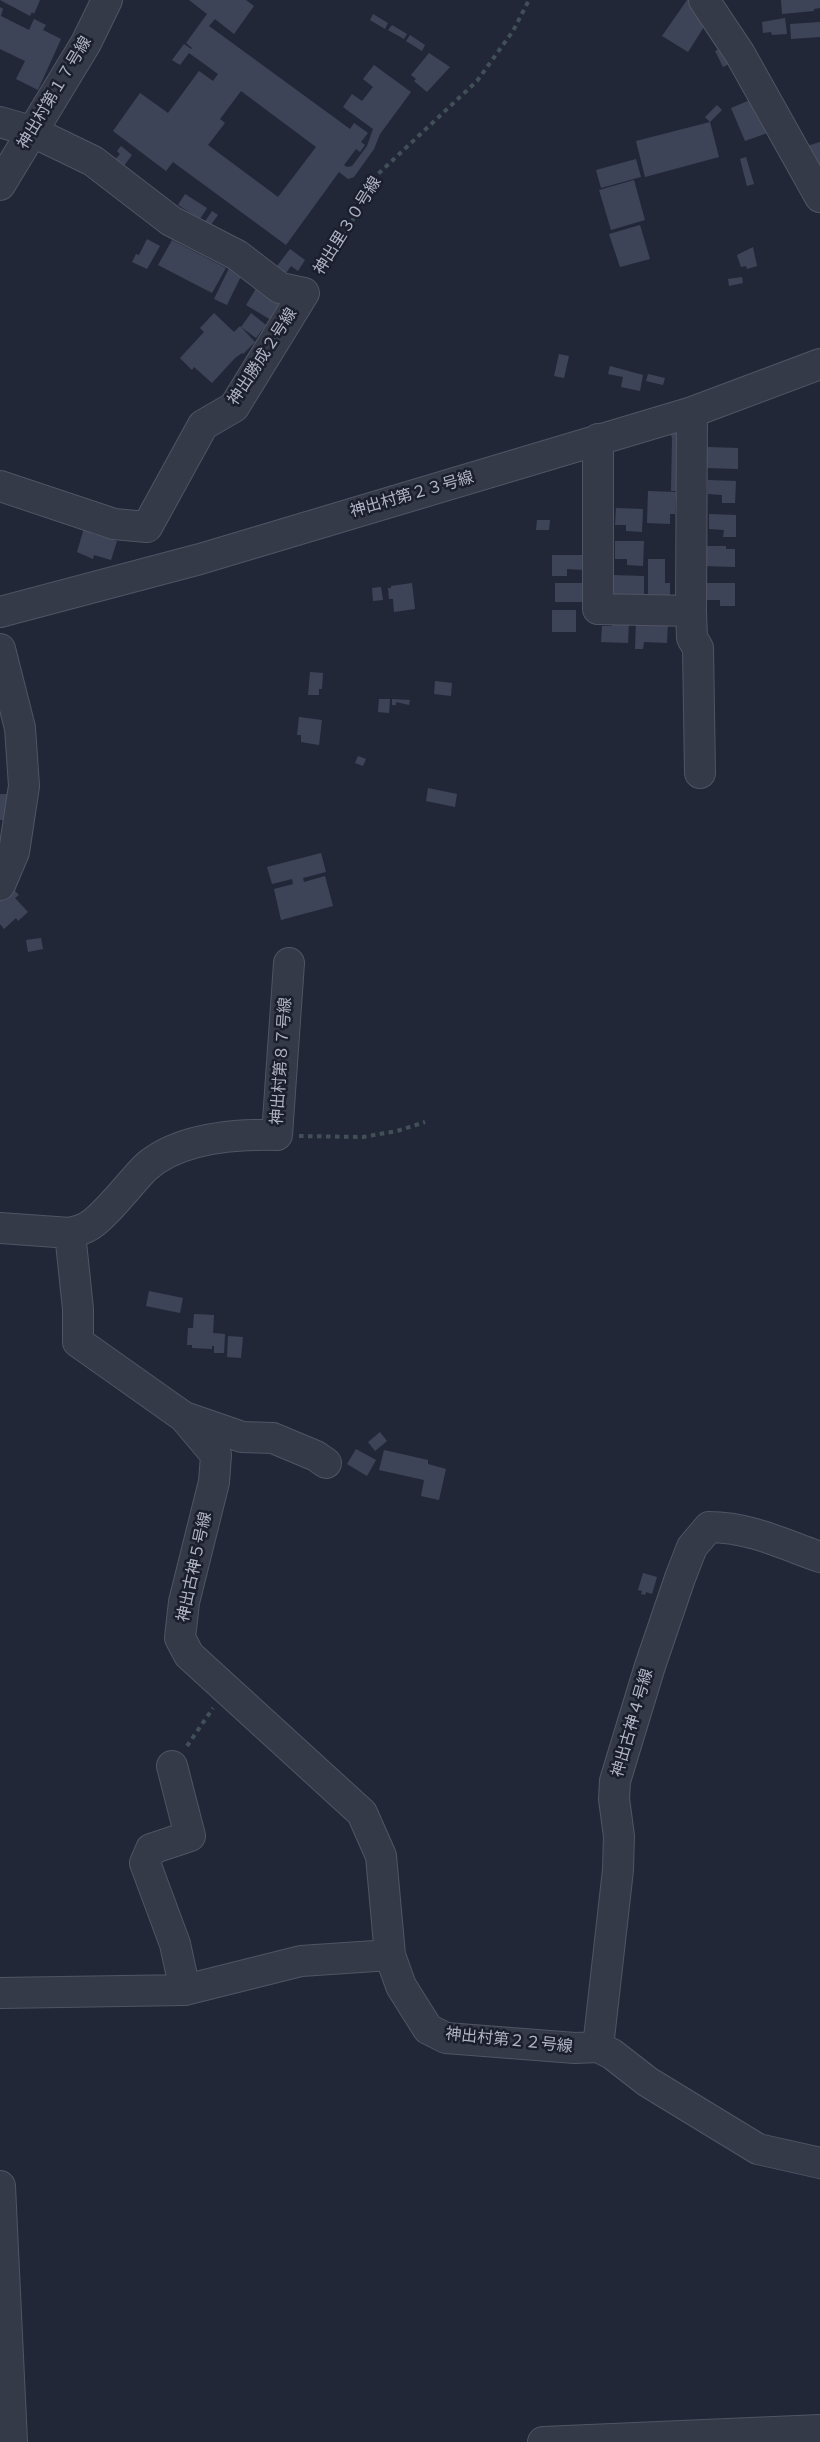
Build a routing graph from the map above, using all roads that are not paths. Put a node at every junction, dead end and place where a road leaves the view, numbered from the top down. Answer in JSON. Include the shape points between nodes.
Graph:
{"nodes":[{"id":1,"x":107,"y":0,"type":"edge"},
{"id":2,"x":704,"y":0,"type":"edge"},
{"id":3,"x":0,"y":122,"type":"edge"},
{"id":4,"x":31,"y":131,"type":"junction"},
{"id":5,"x":0,"y":185,"type":"edge"},
{"id":6,"x":820,"y":197,"type":"edge"},
{"id":7,"x":304,"y":293,"type":"joint"},
{"id":8,"x":820,"y":364,"type":"edge"},
{"id":9,"x":692,"y":412,"type":"junction"},
{"id":10,"x":598,"y":439,"type":"junction"},
{"id":11,"x":0,"y":486,"type":"edge"},
{"id":12,"x":692,"y":611,"type":"junction"},
{"id":13,"x":0,"y":612,"type":"edge"},
{"id":14,"x":0,"y":649,"type":"edge"},
{"id":15,"x":700,"y":773,"type":"dead end"},
{"id":16,"x":0,"y":885,"type":"edge"},
{"id":17,"x":289,"y":963,"type":"dead end"},
{"id":18,"x":0,"y":1228,"type":"edge"},
{"id":19,"x":70,"y":1233,"type":"junction"},
{"id":20,"x":184,"y":1417,"type":"junction"},
{"id":21,"x":326,"y":1463,"type":"dead end"},
{"id":22,"x":820,"y":1557,"type":"edge"},
{"id":23,"x":172,"y":1766,"type":"road end"},
{"id":24,"x":390,"y":1956,"type":"junction"},
{"id":25,"x":185,"y":1990,"type":"junction"},
{"id":26,"x":0,"y":1993,"type":"edge"},
{"id":27,"x":598,"y":2047,"type":"junction"},
{"id":28,"x":820,"y":2163,"type":"edge"},
{"id":29,"x":0,"y":2186,"type":"edge"},
{"id":30,"x":820,"y":2430,"type":"edge"},
{"id":31,"x":574,"y":2441,"type":"edge"},
{"id":32,"x":12,"y":2442,"type":"edge"},
{"id":33,"x":543,"y":2442,"type":"edge"}],
"edges":[{"from":1,"to":4,"type":"street","name":"神出村第１７号線"},
{"from":2,"to":6,"type":"street","via":[[740,54]]},
{"from":3,"to":4,"type":"street","name":"神出里３０号線"},
{"from":4,"to":5,"type":"street","name":"神出村第１７号線"},
{"from":4,"to":7,"type":"street","name":"神出里３０号線","via":[[93,161],[171,221],[237,255],[280,288]]},
{"from":7,"to":11,"type":"street","name":"神出勝成２号線","via":[[234,407],[203,425],[147,527],[114,524]]},
{"from":8,"to":9,"type":"street","name":"神出村第２３号線"},
{"from":9,"to":10,"type":"street","name":"神出村第２３号線"},
{"from":9,"to":12,"type":"street"},
{"from":10,"to":12,"type":"street","via":[[598,609]]},
{"from":10,"to":13,"type":"street","name":"神出村第２３号線","via":[[249,544]]},
{"from":12,"to":15,"type":"street","via":[[692,638],[699,648]]},
{"from":14,"to":16,"type":"street","via":[[20,728],[24,786],[14,852]]},
{"from":17,"to":19,"type":"street","name":"神出村第８７号線","via":[[277,1135],[250,1134],[167,1152],[147,1167],[89,1227]]},
{"from":18,"to":19,"type":"street"},
{"from":19,"to":20,"type":"street","name":"神出古神５号線","via":[[78,1342]]},
{"from":20,"to":21,"type":"street","via":[[242,1437],[273,1438]]},
{"from":20,"to":24,"type":"street","name":"神出古神５号線","via":[[216,1455],[214,1482],[184,1602],[180,1638],[189,1655],[362,1813],[381,1856]]},
{"from":22,"to":27,"type":"street","name":"神出古神４号線","via":[[779,1540],[730,1527],[710,1527],[692,1547],[615,1781],[618,1870]]},
{"from":23,"to":25,"type":"street","via":[[190,1836],[151,1849],[146,1863],[175,1944]]},
{"from":24,"to":25,"type":"street","via":[[301,1961]]},
{"from":24,"to":27,"type":"street","name":"神出村第２２号線","via":[[401,1986],[428,2029],[446,2038]]},
{"from":25,"to":26,"type":"street"},
{"from":27,"to":28,"type":"street","via":[[758,2149]]},
{"from":29,"to":32,"type":"street"},
{"from":30,"to":31,"type":"street"},
{"from":31,"to":33,"type":"street"}]}
